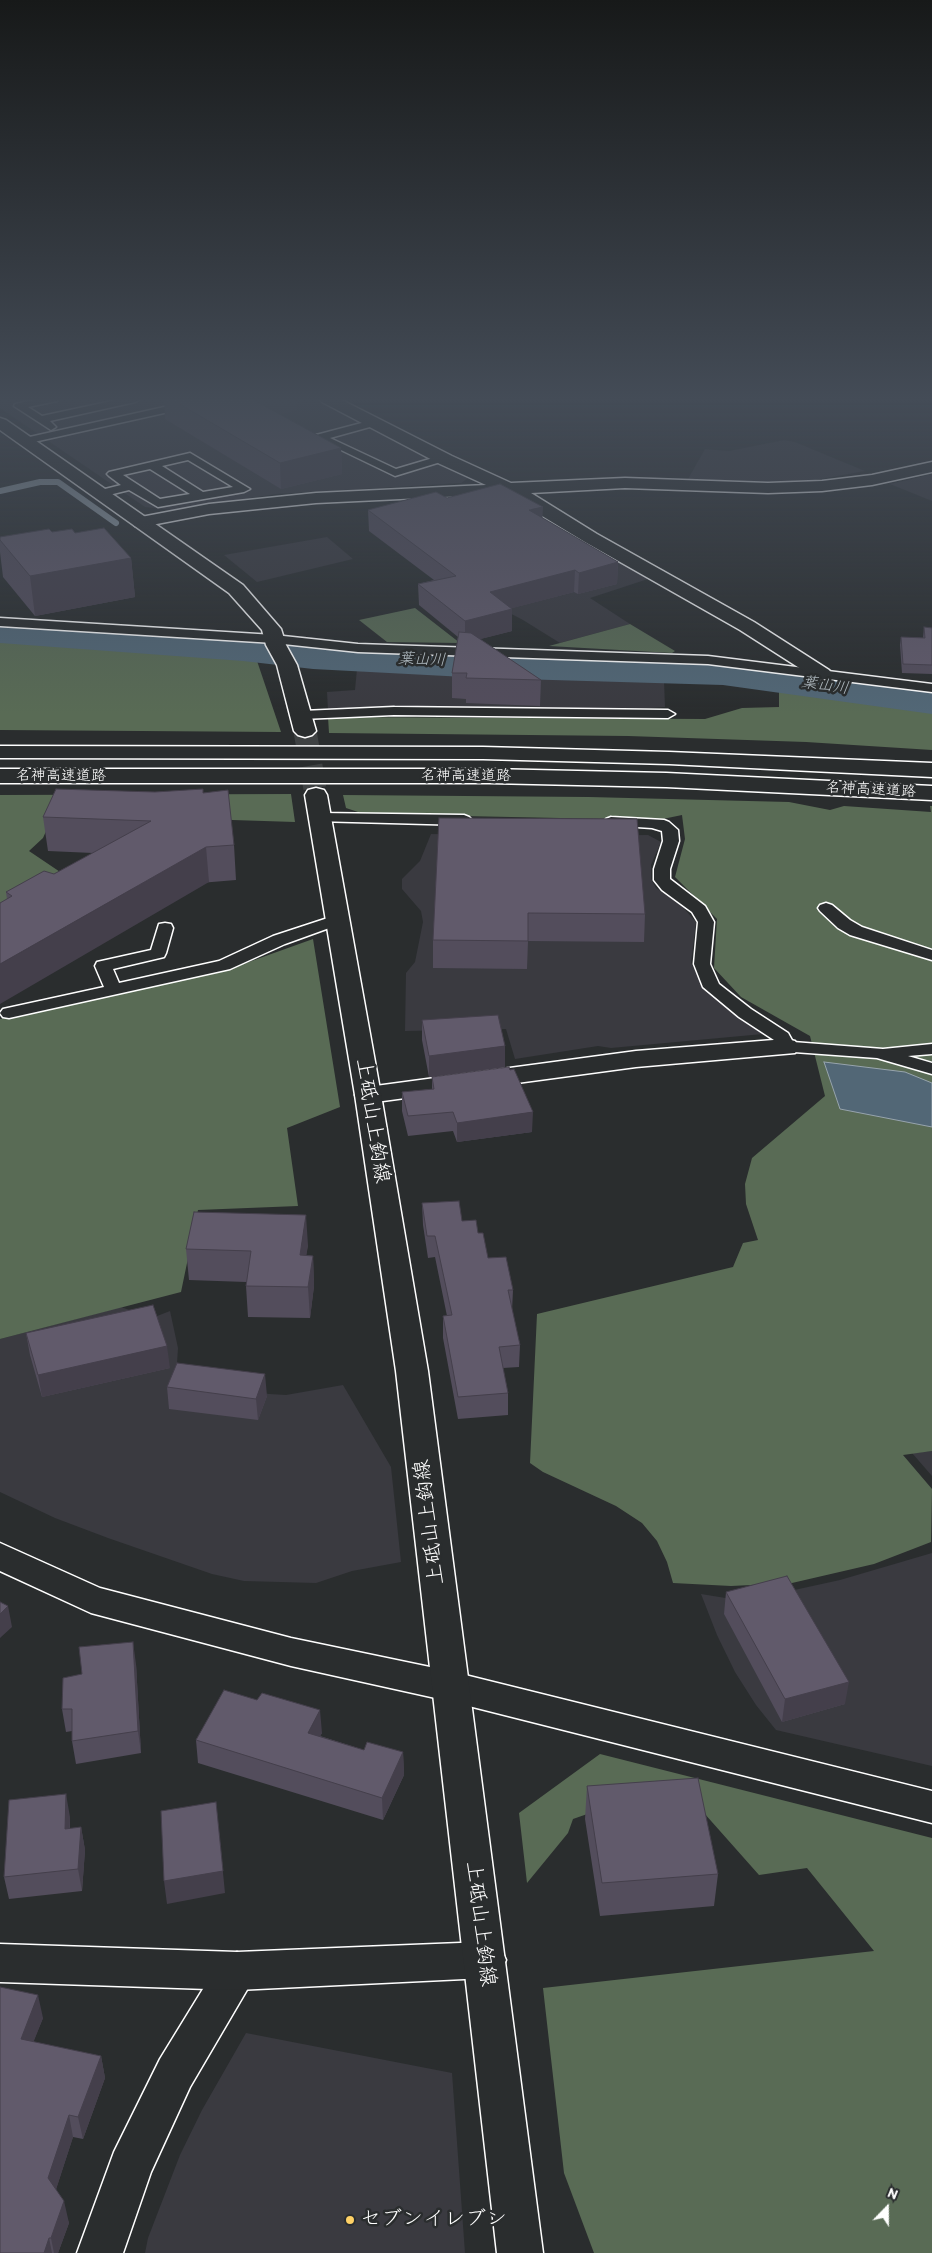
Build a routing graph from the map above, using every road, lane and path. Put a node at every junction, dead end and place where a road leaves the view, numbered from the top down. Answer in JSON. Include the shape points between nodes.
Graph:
{"nodes":[{"id":1,"x":116,"y":504,"type":"edge"},
{"id":2,"x":243,"y":504,"type":"edge"},
{"id":3,"x":537,"y":504,"type":"edge"},
{"id":4,"x":141,"y":522,"type":"junction"},
{"id":5,"x":0,"y":622,"type":"edge"},
{"id":6,"x":275,"y":642,"type":"junction"},
{"id":7,"x":822,"y":674,"type":"junction"},
{"id":8,"x":932,"y":688,"type":"edge"},
{"id":9,"x":668,"y":714,"type":"dead end"},
{"id":10,"x":303,"y":723,"type":"joint"},
{"id":11,"x":0,"y":752,"type":"edge"},
{"id":12,"x":932,"y":770,"type":"edge"},
{"id":13,"x":0,"y":776,"type":"edge"},
{"id":14,"x":932,"y":793,"type":"edge"},
{"id":15,"x":318,"y":806,"type":"joint"},
{"id":16,"x":476,"y":820,"type":"edge"},
{"id":17,"x":593,"y":822,"type":"edge"},
{"id":18,"x":826,"y":908,"type":"dead end"},
{"id":19,"x":337,"y":920,"type":"junction"},
{"id":20,"x":165,"y":928,"type":"dead end"},
{"id":21,"x":932,"y":955,"type":"edge"},
{"id":22,"x":114,"y":990,"type":"junction"},
{"id":23,"x":9,"y":1013,"type":"dead end"},
{"id":24,"x":786,"y":1047,"type":"junction"},
{"id":25,"x":932,"y":1049,"type":"edge"},
{"id":26,"x":878,"y":1053,"type":"junction"},
{"id":27,"x":932,"y":1069,"type":"edge"},
{"id":28,"x":368,"y":1095,"type":"junction"},
{"id":29,"x":0,"y":1556,"type":"edge"},
{"id":30,"x":449,"y":1686,"type":"junction"},
{"id":31,"x":932,"y":1806,"type":"edge"},
{"id":32,"x":486,"y":1960,"type":"junction"},
{"id":33,"x":0,"y":1963,"type":"edge"},
{"id":34,"x":237,"y":1971,"type":"junction"},
{"id":35,"x":100,"y":2253,"type":"edge"},
{"id":36,"x":520,"y":2253,"type":"edge"}],
"edges":[{"from":1,"to":4,"type":"main road"},
{"from":2,"to":4,"type":"main road"},
{"from":3,"to":7,"type":"main road","via":[[747,626]]},
{"from":4,"to":6,"type":"main road","via":[[236,589],[270,629]]},
{"from":5,"to":6,"type":"lane"},
{"from":6,"to":7,"type":"lane","via":[[358,648],[708,660]]},
{"from":6,"to":10,"type":"main road","via":[[287,665]]},
{"from":7,"to":8,"type":"lane"},
{"from":9,"to":10,"type":"lane","via":[[394,711]]},
{"from":11,"to":12,"type":"main road","name":"名神高速道路","via":[[493,754]]},
{"from":13,"to":14,"type":"main road","name":"名神高速道路","via":[[489,776],[666,780]]},
{"from":15,"to":16,"type":"lane"},
{"from":15,"to":19,"type":"main road","name":"上砥山上鈎線"},
{"from":17,"to":24,"type":"lane","via":[[652,823],[670,830],[671,841],[662,880],[699,909],[706,922],[702,964],[712,987],[782,1037]]},
{"from":18,"to":21,"type":"lane","via":[[856,931]]},
{"from":19,"to":22,"type":"lane","via":[[279,940],[224,965]]},
{"from":19,"to":28,"type":"main road","name":"上砥山上鈎線"},
{"from":20,"to":22,"type":"lane","via":[[158,953],[103,966]]},
{"from":22,"to":23,"type":"lane"},
{"from":24,"to":26,"type":"lane"},
{"from":24,"to":28,"type":"main road","via":[[636,1059]]},
{"from":25,"to":26,"type":"lane"},
{"from":26,"to":27,"type":"lane"},
{"from":28,"to":30,"type":"main road","name":"上砥山上鈎線","via":[[412,1371]]},
{"from":29,"to":30,"type":"main road","via":[[91,1599],[291,1652]]},
{"from":30,"to":31,"type":"main road"},
{"from":30,"to":32,"type":"main road","name":"上砥山上鈎線"},
{"from":32,"to":34,"type":"main road"},
{"from":32,"to":36,"type":"main road","name":"上砥山上鈎線"},
{"from":33,"to":34,"type":"main road"},
{"from":34,"to":35,"type":"main road","via":[[175,2072],[130,2167]]}]}
